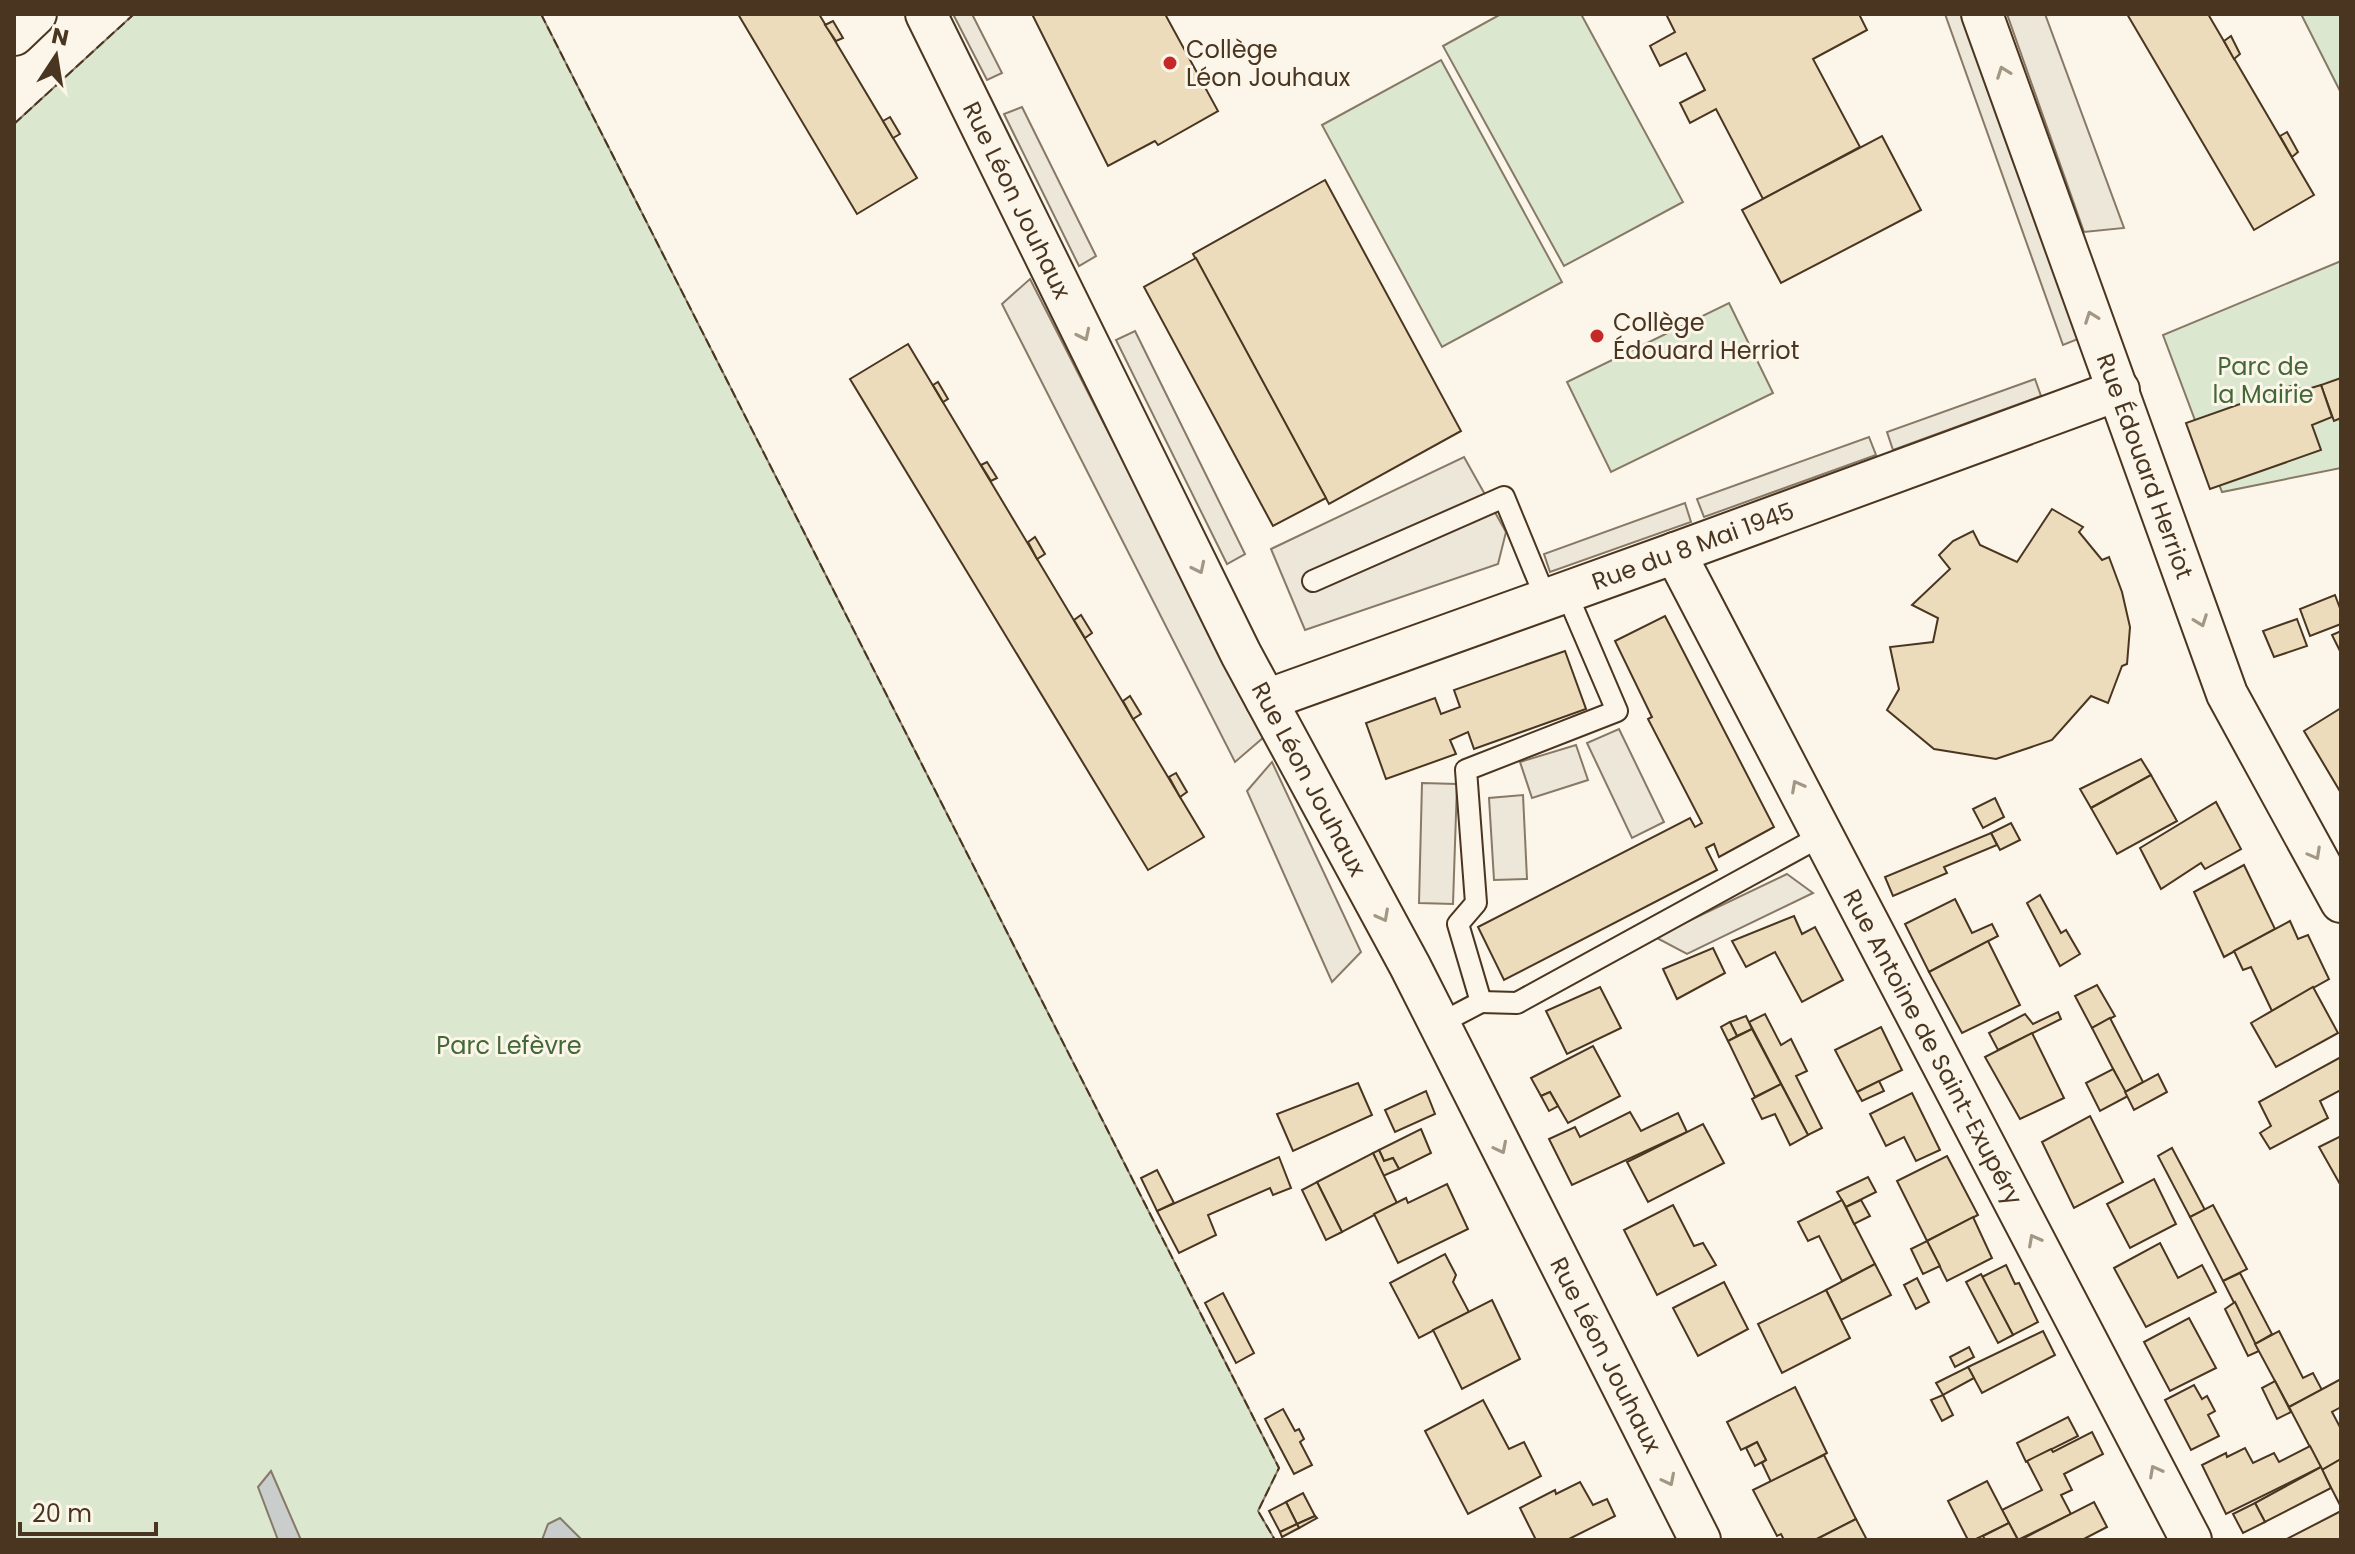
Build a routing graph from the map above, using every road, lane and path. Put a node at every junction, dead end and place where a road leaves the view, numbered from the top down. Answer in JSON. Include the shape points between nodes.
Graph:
{"nodes":[{"id":1,"x":36,"y":14,"type":"edge"},
{"id":2,"x":926,"y":14,"type":"edge"},
{"id":3,"x":1982,"y":14,"type":"edge"},
{"id":4,"x":14,"y":35,"type":"edge"},
{"id":5,"x":2119,"y":390,"type":"junction"},
{"id":6,"x":1675,"y":553,"type":"junction"},
{"id":7,"x":1313,"y":581,"type":"dead end"},
{"id":8,"x":1556,"y":595,"type":"junction"},
{"id":9,"x":1266,"y":700,"type":"junction"},
{"id":10,"x":1823,"y":835,"type":"junction"},
{"id":11,"x":2341,"y":902,"type":"edge"},
{"id":12,"x":1481,"y":1002,"type":"junction"},
{"id":13,"x":1439,"y":1024,"type":"junction"},
{"id":14,"x":1700,"y":1540,"type":"edge"},
{"id":15,"x":2191,"y":1540,"type":"edge"}],
"edges":[{"from":1,"to":4,"type":"street"},
{"from":2,"to":9,"type":"street","name":"Rue Léon Jouhaux","one_way":true},
{"from":5,"to":3,"type":"street","name":"Rue Édouard Herriot","one_way":true},
{"from":5,"to":6,"type":"street","name":"Rue du 8 Mai 1945"},
{"from":5,"to":11,"type":"street","name":"Rue Édouard Herriot","one_way":true,"via":[[2227,694]]},
{"from":6,"to":8,"type":"street","name":"Rue du 8 Mai 1945"},
{"from":10,"to":6,"type":"street","name":"Rue Antoine de Saint-Exupéry","one_way":true},
{"from":7,"to":8,"type":"lane","via":[[1504,497]]},
{"from":8,"to":9,"type":"street","name":"Rue du 8 Mai 1945"},
{"from":8,"to":12,"type":"lane","via":[[1617,711],[1466,770],[1476,903],[1458,924]]},
{"from":9,"to":13,"type":"street","name":"Rue Léon Jouhaux","one_way":true},
{"from":10,"to":12,"type":"lane","via":[[1517,1003]]},
{"from":15,"to":10,"type":"street","name":"Rue Antoine de Saint-Exupéry","one_way":true},
{"from":12,"to":13,"type":"lane"},
{"from":13,"to":14,"type":"street","name":"Rue Léon Jouhaux","one_way":true}]}
